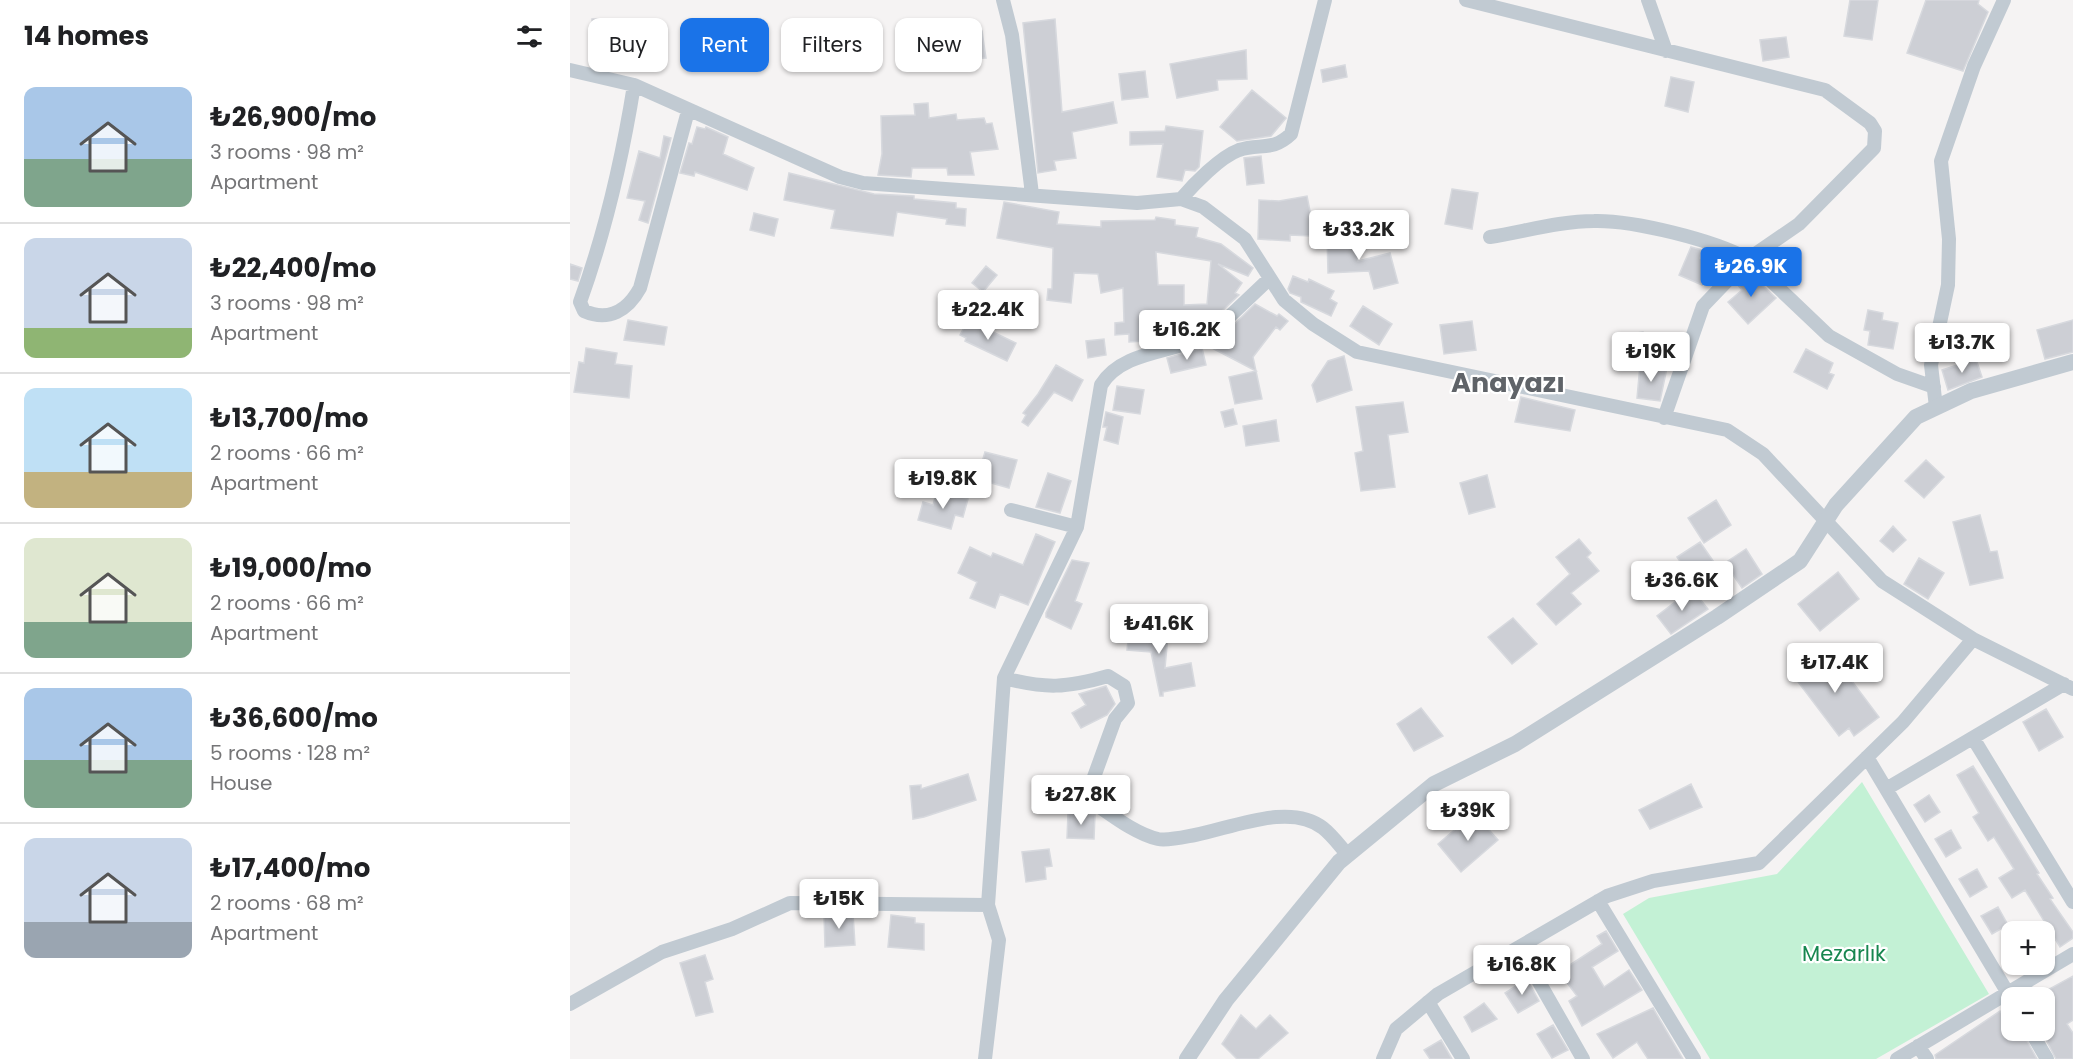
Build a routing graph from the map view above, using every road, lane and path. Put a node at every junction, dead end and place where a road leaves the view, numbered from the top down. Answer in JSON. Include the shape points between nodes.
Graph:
{"nodes":[{"id":1,"x":1003,"y":0,"type":"edge"},
{"id":2,"x":1325,"y":0,"type":"edge"},
{"id":3,"x":1466,"y":0,"type":"edge"},
{"id":4,"x":1648,"y":0,"type":"edge"},
{"id":5,"x":2004,"y":0,"type":"edge"},
{"id":6,"x":1666,"y":51,"type":"junction"},
{"id":7,"x":570,"y":70,"type":"edge"},
{"id":8,"x":634,"y":85,"type":"junction"},
{"id":9,"x":688,"y":111,"type":"junction"},
{"id":10,"x":1032,"y":194,"type":"junction"},
{"id":11,"x":1181,"y":199,"type":"junction"},
{"id":12,"x":1490,"y":237,"type":"dead end"},
{"id":13,"x":1748,"y":259,"type":"junction"},
{"id":14,"x":1269,"y":279,"type":"junction"},
{"id":15,"x":2073,"y":362,"type":"edge"},
{"id":16,"x":1934,"y":387,"type":"junction"},
{"id":17,"x":1936,"y":407,"type":"junction"},
{"id":18,"x":1664,"y":418,"type":"junction"},
{"id":19,"x":1011,"y":510,"type":"dead end"},
{"id":20,"x":1827,"y":520,"type":"junction"},
{"id":21,"x":1077,"y":527,"type":"junction"},
{"id":22,"x":1973,"y":639,"type":"junction"},
{"id":23,"x":1004,"y":678,"type":"junction"},
{"id":24,"x":2068,"y":687,"type":"edge"},
{"id":25,"x":1973,"y":738,"type":"junction"},
{"id":26,"x":1867,"y":757,"type":"junction"},
{"id":27,"x":1886,"y":789,"type":"junction"},
{"id":28,"x":1348,"y":855,"type":"junction"},
{"id":29,"x":1598,"y":901,"type":"junction"},
{"id":30,"x":2073,"y":902,"type":"edge"},
{"id":31,"x":988,"y":905,"type":"junction"},
{"id":32,"x":1519,"y":947,"type":"junction"},
{"id":33,"x":2073,"y":954,"type":"edge"},
{"id":34,"x":2004,"y":987,"type":"edge"},
{"id":35,"x":2023,"y":987,"type":"edge"},
{"id":36,"x":2001,"y":1000,"type":"edge"},
{"id":37,"x":1428,"y":1002,"type":"junction"},
{"id":38,"x":570,"y":1004,"type":"edge"},
{"id":39,"x":2036,"y":1041,"type":"edge"},
{"id":40,"x":1918,"y":1046,"type":"junction"},
{"id":41,"x":985,"y":1059,"type":"edge"},
{"id":42,"x":1187,"y":1059,"type":"edge"},
{"id":43,"x":1383,"y":1059,"type":"edge"},
{"id":44,"x":1463,"y":1059,"type":"edge"},
{"id":45,"x":1583,"y":1059,"type":"edge"},
{"id":46,"x":1694,"y":1059,"type":"edge"},
{"id":47,"x":1897,"y":1059,"type":"edge"},
{"id":48,"x":1927,"y":1059,"type":"edge"},
{"id":49,"x":2047,"y":1059,"type":"edge"}],
"edges":[{"from":1,"to":10,"type":"street","via":[[1012,35]]},
{"from":2,"to":11,"type":"street","via":[[1291,134],[1281,144],[1238,150],[1196,182]]},
{"from":3,"to":6,"type":"street"},
{"from":4,"to":6,"type":"street"},
{"from":5,"to":16,"type":"street","via":[[1974,66],[1941,161],[1949,239],[1948,285],[1931,365]]},
{"from":6,"to":13,"type":"street","via":[[1825,90],[1875,131],[1874,148],[1808,215]]},
{"from":7,"to":8,"type":"street"},
{"from":8,"to":9,"type":"street"},
{"from":8,"to":9,"type":"street","via":[[602,240],[580,302],[584,311],[597,316],[619,312],[632,303],[640,288]]},
{"from":9,"to":10,"type":"street","via":[[840,177],[863,183]]},
{"from":10,"to":11,"type":"street","via":[[1137,203]]},
{"from":11,"to":14,"type":"street","via":[[1203,207],[1245,239]]},
{"from":12,"to":13,"type":"street","via":[[1591,221],[1618,221],[1728,248]]},
{"from":13,"to":16,"type":"street","via":[[1829,336],[1897,374]]},
{"from":13,"to":18,"type":"street","via":[[1703,306]]},
{"from":14,"to":18,"type":"street","via":[[1284,300],[1312,324],[1357,352]]},
{"from":14,"to":21,"type":"street","via":[[1202,340],[1158,351],[1107,375],[1101,385]]},
{"from":15,"to":17,"type":"street","via":[[1971,391]]},
{"from":16,"to":17,"type":"street"},
{"from":17,"to":20,"type":"street","via":[[1916,417],[1836,504]]},
{"from":18,"to":20,"type":"street","via":[[1727,430],[1763,454]]},
{"from":19,"to":21,"type":"street"},
{"from":20,"to":22,"type":"street","via":[[1882,581]]},
{"from":20,"to":28,"type":"street","via":[[1800,561],[1515,744],[1434,784]]},
{"from":21,"to":23,"type":"street"},
{"from":22,"to":24,"type":"street"},
{"from":22,"to":26,"type":"street","via":[[1903,722]]},
{"from":23,"to":28,"type":"street","via":[[1051,688],[1108,676],[1125,686],[1128,703],[1115,719],[1090,788],[1094,803],[1138,830],[1159,839],[1290,816],[1304,818],[1322,828]]},
{"from":23,"to":31,"type":"street"},
{"from":24,"to":25,"type":"street"},
{"from":25,"to":27,"type":"street"},
{"from":25,"to":30,"type":"street"},
{"from":26,"to":27,"type":"street"},
{"from":26,"to":29,"type":"street","via":[[1759,863],[1653,881]]},
{"from":27,"to":34,"type":"street"},
{"from":28,"to":42,"type":"street","via":[[1226,1000]]},
{"from":29,"to":32,"type":"street"},
{"from":29,"to":46,"type":"street"},
{"from":31,"to":38,"type":"street","via":[[790,903],[732,929],[662,952]]},
{"from":31,"to":41,"type":"street","via":[[999,940]]},
{"from":32,"to":37,"type":"street"},
{"from":32,"to":45,"type":"street"},
{"from":33,"to":35,"type":"street"},
{"from":36,"to":40,"type":"street"},
{"from":37,"to":43,"type":"street","via":[[1396,1029]]},
{"from":37,"to":44,"type":"street"},
{"from":39,"to":49,"type":"street"},
{"from":40,"to":47,"type":"street"},
{"from":40,"to":48,"type":"street"}]}
